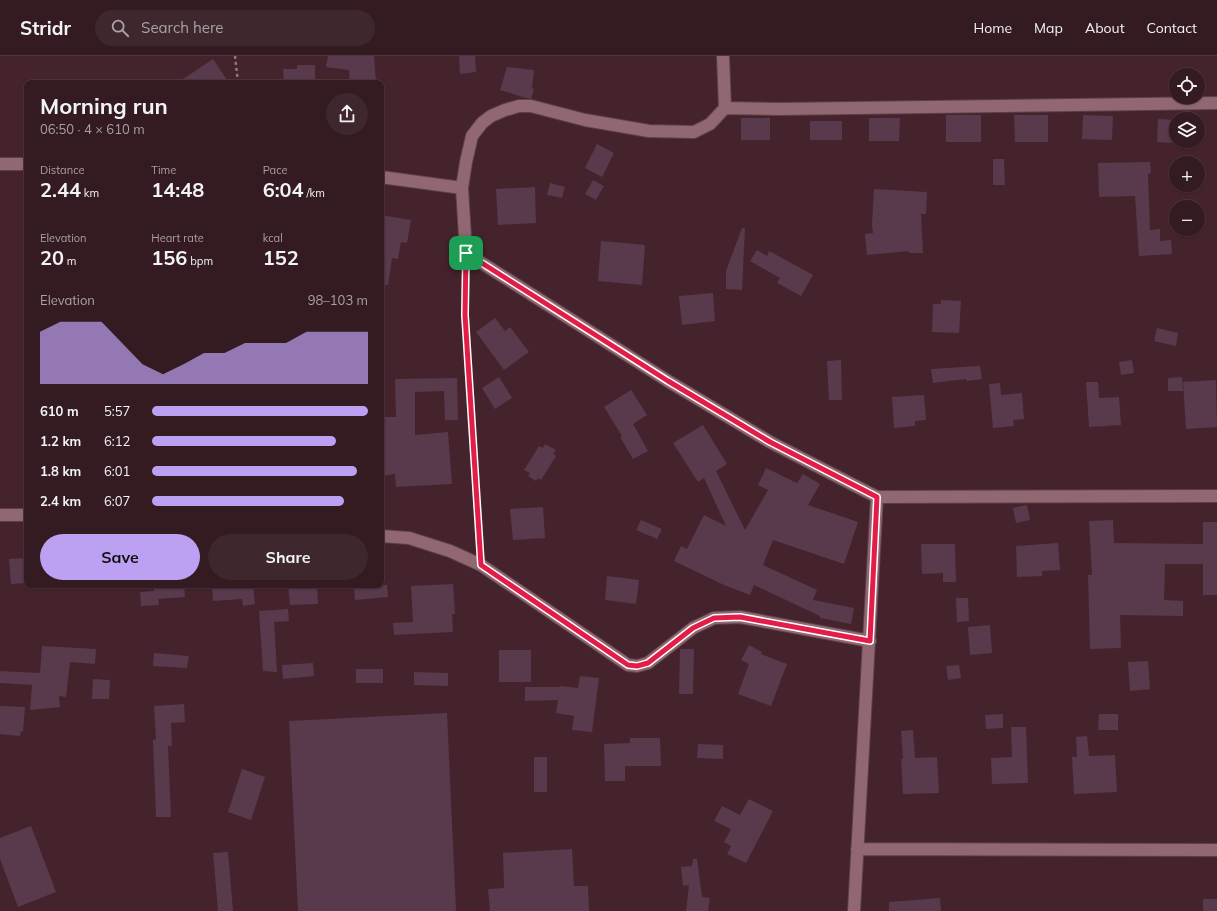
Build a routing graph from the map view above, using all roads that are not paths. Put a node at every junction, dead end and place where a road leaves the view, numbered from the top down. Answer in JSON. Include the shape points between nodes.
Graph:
{"nodes":[{"id":1,"x":724,"y":56,"type":"edge"},
{"id":2,"x":1217,"y":103,"type":"edge"},
{"id":3,"x":725,"y":108,"type":"junction"},
{"id":4,"x":0,"y":164,"type":"edge"},
{"id":5,"x":24,"y":164,"type":"edge"},
{"id":6,"x":384,"y":177,"type":"edge"},
{"id":7,"x":462,"y":188,"type":"junction"},
{"id":8,"x":1217,"y":496,"type":"edge"},
{"id":9,"x":877,"y":497,"type":"junction"},
{"id":10,"x":0,"y":515,"type":"edge"},
{"id":11,"x":24,"y":515,"type":"edge"},
{"id":12,"x":384,"y":536,"type":"edge"},
{"id":13,"x":870,"y":641,"type":"junction"},
{"id":14,"x":857,"y":849,"type":"junction"},
{"id":15,"x":1217,"y":850,"type":"edge"},
{"id":16,"x":854,"y":911,"type":"edge"}],
"edges":[{"from":1,"to":3,"type":"street"},
{"from":2,"to":3,"type":"street"},
{"from":3,"to":7,"type":"street","via":[[710,124],[694,132],[649,131],[584,120],[532,106],[505,110],[482,123],[472,136]]},
{"from":4,"to":5,"type":"street"},
{"from":6,"to":7,"type":"street"},
{"from":7,"to":9,"type":"street","via":[[466,253],[668,381],[764,438]]},
{"from":8,"to":9,"type":"street"},
{"from":9,"to":13,"type":"street"},
{"from":10,"to":11,"type":"street"},
{"from":12,"to":13,"type":"street","via":[[409,538],[481,565],[628,665],[648,663],[693,628],[714,618],[740,617]]},
{"from":13,"to":14,"type":"street"},
{"from":14,"to":15,"type":"street"},
{"from":14,"to":16,"type":"street"}]}
